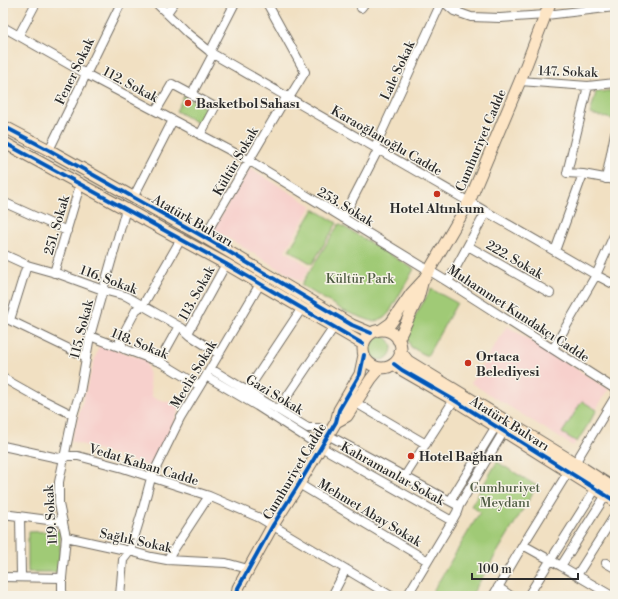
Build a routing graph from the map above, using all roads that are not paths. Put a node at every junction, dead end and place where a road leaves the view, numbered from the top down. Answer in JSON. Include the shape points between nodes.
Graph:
{"nodes":[{"id":1,"x":36,"y":3,"type":"edge"},
{"id":2,"x":121,"y":3,"type":"edge"},
{"id":3,"x":156,"y":3,"type":"edge"},
{"id":4,"x":174,"y":3,"type":"edge"},
{"id":5,"x":235,"y":3,"type":"edge"},
{"id":6,"x":268,"y":3,"type":"edge"},
{"id":7,"x":441,"y":3,"type":"edge"},
{"id":8,"x":445,"y":3,"type":"edge"},
{"id":9,"x":459,"y":3,"type":"edge"},
{"id":10,"x":550,"y":3,"type":"edge"},
{"id":11,"x":615,"y":7,"type":"edge"},
{"id":12,"x":454,"y":11,"type":"junction"},
{"id":13,"x":167,"y":13,"type":"junction"},
{"id":14,"x":546,"y":15,"type":"junction"},
{"id":15,"x":3,"y":27,"type":"edge"},
{"id":16,"x":19,"y":35,"type":"junction"},
{"id":17,"x":211,"y":53,"type":"junction"},
{"id":18,"x":86,"y":74,"type":"junction"},
{"id":19,"x":520,"y":81,"type":"junction"},
{"id":20,"x":615,"y":83,"type":"edge"},
{"id":21,"x":588,"y":86,"type":"junction"},
{"id":22,"x":192,"y":94,"type":"junction"},
{"id":23,"x":288,"y":97,"type":"junction"},
{"id":24,"x":156,"y":111,"type":"junction"},
{"id":25,"x":173,"y":120,"type":"junction"},
{"id":26,"x":3,"y":126,"type":"edge"},
{"id":27,"x":615,"y":133,"type":"edge"},
{"id":28,"x":200,"y":135,"type":"junction"},
{"id":29,"x":3,"y":142,"type":"edge"},
{"id":30,"x":376,"y":148,"type":"junction"},
{"id":31,"x":49,"y":150,"type":"junction"},
{"id":32,"x":250,"y":161,"type":"junction"},
{"id":33,"x":583,"y":174,"type":"junction"},
{"id":34,"x":611,"y":180,"type":"edge"},
{"id":35,"x":80,"y":185,"type":"junction"},
{"id":36,"x":133,"y":198,"type":"junction"},
{"id":37,"x":3,"y":202,"type":"edge"},
{"id":38,"x":469,"y":202,"type":"junction"},
{"id":39,"x":126,"y":209,"type":"junction"},
{"id":40,"x":486,"y":212,"type":"junction"},
{"id":41,"x":343,"y":218,"type":"junction"},
{"id":42,"x":67,"y":231,"type":"junction"},
{"id":43,"x":615,"y":233,"type":"edge"},
{"id":44,"x":204,"y":238,"type":"junction"},
{"id":45,"x":181,"y":239,"type":"junction"},
{"id":46,"x":468,"y":246,"type":"junction"},
{"id":47,"x":555,"y":251,"type":"junction"},
{"id":48,"x":3,"y":254,"type":"edge"},
{"id":49,"x":226,"y":264,"type":"junction"},
{"id":50,"x":27,"y":265,"type":"junction"},
{"id":51,"x":429,"y":270,"type":"junction"},
{"id":52,"x":54,"y":273,"type":"junction"},
{"id":53,"x":596,"y":275,"type":"junction"},
{"id":54,"x":423,"y":281,"type":"junction"},
{"id":55,"x":448,"y":282,"type":"junction"},
{"id":56,"x":260,"y":284,"type":"junction"},
{"id":57,"x":615,"y":285,"type":"edge"},
{"id":58,"x":103,"y":290,"type":"junction"},
{"id":59,"x":550,"y":293,"type":"dead end"},
{"id":60,"x":143,"y":305,"type":"junction"},
{"id":61,"x":302,"y":308,"type":"junction"},
{"id":62,"x":7,"y":319,"type":"edge"},
{"id":63,"x":179,"y":326,"type":"junction"},
{"id":64,"x":334,"y":327,"type":"junction"},
{"id":65,"x":376,"y":332,"type":"junction"},
{"id":66,"x":188,"y":333,"type":"junction"},
{"id":67,"x":90,"y":336,"type":"junction"},
{"id":68,"x":363,"y":344,"type":"junction"},
{"id":69,"x":399,"y":346,"type":"junction"},
{"id":70,"x":124,"y":349,"type":"junction"},
{"id":71,"x":553,"y":349,"type":"junction"},
{"id":72,"x":219,"y":354,"type":"junction"},
{"id":73,"x":364,"y":355,"type":"junction"},
{"id":74,"x":86,"y":357,"type":"junction"},
{"id":75,"x":158,"y":362,"type":"junction"},
{"id":76,"x":394,"y":364,"type":"junction"},
{"id":77,"x":380,"y":368,"type":"junction"},
{"id":78,"x":209,"y":373,"type":"junction"},
{"id":79,"x":3,"y":378,"type":"edge"},
{"id":80,"x":200,"y":386,"type":"junction"},
{"id":81,"x":615,"y":389,"type":"edge"},
{"id":82,"x":247,"y":391,"type":"junction"},
{"id":83,"x":615,"y":397,"type":"edge"},
{"id":84,"x":454,"y":400,"type":"junction"},
{"id":85,"x":356,"y":403,"type":"junction"},
{"id":86,"x":278,"y":410,"type":"junction"},
{"id":87,"x":73,"y":415,"type":"junction"},
{"id":88,"x":336,"y":422,"type":"junction"},
{"id":89,"x":315,"y":428,"type":"junction"},
{"id":90,"x":500,"y":428,"type":"junction"},
{"id":91,"x":328,"y":435,"type":"junction"},
{"id":92,"x":426,"y":444,"type":"junction"},
{"id":93,"x":3,"y":446,"type":"edge"},
{"id":94,"x":321,"y":446,"type":"junction"},
{"id":95,"x":481,"y":450,"type":"junction"},
{"id":96,"x":489,"y":455,"type":"junction"},
{"id":97,"x":64,"y":456,"type":"junction"},
{"id":98,"x":572,"y":468,"type":"junction"},
{"id":99,"x":406,"y":476,"type":"junction"},
{"id":100,"x":151,"y":478,"type":"junction"},
{"id":101,"x":299,"y":484,"type":"junction"},
{"id":102,"x":596,"y":488,"type":"junction"},
{"id":103,"x":612,"y":495,"type":"edge"},
{"id":104,"x":209,"y":496,"type":"junction"},
{"id":105,"x":450,"y":501,"type":"junction"},
{"id":106,"x":459,"y":506,"type":"junction"},
{"id":107,"x":3,"y":514,"type":"edge"},
{"id":108,"x":615,"y":515,"type":"edge"},
{"id":109,"x":20,"y":516,"type":"junction"},
{"id":110,"x":452,"y":521,"type":"junction"},
{"id":111,"x":63,"y":522,"type":"junction"},
{"id":112,"x":273,"y":525,"type":"junction"},
{"id":113,"x":66,"y":537,"type":"junction"},
{"id":114,"x":523,"y":544,"type":"junction"},
{"id":115,"x":130,"y":550,"type":"junction"},
{"id":116,"x":167,"y":560,"type":"junction"},
{"id":117,"x":551,"y":560,"type":"junction"},
{"id":118,"x":428,"y":561,"type":"junction"},
{"id":119,"x":561,"y":566,"type":"junction"},
{"id":120,"x":248,"y":569,"type":"junction"},
{"id":121,"x":346,"y":569,"type":"junction"},
{"id":122,"x":577,"y":575,"type":"junction"},
{"id":123,"x":21,"y":576,"type":"junction"},
{"id":124,"x":3,"y":577,"type":"edge"},
{"id":125,"x":62,"y":578,"type":"junction"},
{"id":126,"x":498,"y":587,"type":"junction"},
{"id":127,"x":609,"y":595,"type":"edge"},
{"id":128,"x":62,"y":596,"type":"edge"},
{"id":129,"x":120,"y":596,"type":"edge"},
{"id":130,"x":236,"y":596,"type":"edge"},
{"id":131,"x":332,"y":596,"type":"edge"},
{"id":132,"x":391,"y":596,"type":"edge"},
{"id":133,"x":407,"y":596,"type":"edge"},
{"id":134,"x":493,"y":596,"type":"edge"},
{"id":135,"x":512,"y":596,"type":"edge"},
{"id":136,"x":528,"y":596,"type":"edge"}],
"edges":[{"from":1,"to":16,"type":"street"},
{"from":2,"to":18,"type":"street","name":"Fener Sokak"},
{"from":3,"to":13,"type":"street","name":"Karaoğlanoğlu Cadde"},
{"from":4,"to":13,"type":"street"},
{"from":5,"to":17,"type":"street"},
{"from":6,"to":23,"type":"street","name":"Kültür Sokak","via":[[305,72]]},
{"from":7,"to":30,"type":"street","name":"Lale Sokak"},
{"from":8,"to":12,"type":"street"},
{"from":9,"to":12,"type":"street"},
{"from":10,"to":14,"type":"main road","name":"Cumhuriyet Cadde"},
{"from":11,"to":14,"type":"street"},
{"from":12,"to":14,"type":"street","via":[[471,17]]},
{"from":13,"to":17,"type":"street","name":"Karaoğlanoğlu Cadde"},
{"from":14,"to":19,"type":"main road","name":"Cumhuriyet Cadde"},
{"from":15,"to":16,"type":"street","name":"112. Sokak"},
{"from":16,"to":18,"type":"street","name":"112. Sokak"},
{"from":17,"to":22,"type":"street"},
{"from":17,"to":23,"type":"street","name":"Karaoğlanoğlu Cadde"},
{"from":18,"to":24,"type":"street","name":"112. Sokak"},
{"from":18,"to":31,"type":"street","name":"Fener Sokak"},
{"from":19,"to":21,"type":"street","name":"147. Sokak"},
{"from":19,"to":38,"type":"main road","name":"Cumhuriyet Cadde"},
{"from":20,"to":21,"type":"street","name":"147. Sokak"},
{"from":21,"to":33,"type":"street","via":[[567,173]]},
{"from":22,"to":24,"type":"street","via":[[172,84]]},
{"from":22,"to":28,"type":"street","via":[[215,107]]},
{"from":23,"to":30,"type":"street","name":"Karaoğlanoğlu Cadde"},
{"from":23,"to":32,"type":"street","name":"Kültür Sokak"},
{"from":24,"to":25,"type":"street","name":"112. Sokak"},
{"from":25,"to":28,"type":"street","name":"112. Sokak"},
{"from":25,"to":36,"type":"street"},
{"from":26,"to":31,"type":"main road","name":"Atatürk Bulvarı"},
{"from":27,"to":34,"type":"street"},
{"from":28,"to":32,"type":"street","name":"112. Sokak"},
{"from":29,"to":35,"type":"main road","name":"Atatürk Bulvarı"},
{"from":30,"to":38,"type":"street","name":"Karaoğlanoğlu Cadde"},
{"from":30,"to":41,"type":"street","name":"Lale Sokak"},
{"from":31,"to":36,"type":"main road","name":"Atatürk Bulvarı"},
{"from":32,"to":41,"type":"street","name":"253. Sokak"},
{"from":32,"to":44,"type":"street","name":"Kültür Sokak"},
{"from":33,"to":34,"type":"street"},
{"from":33,"to":47,"type":"street"},
{"from":35,"to":39,"type":"main road","name":"Atatürk Bulvarı"},
{"from":35,"to":42,"type":"street","name":"251. Sokak"},
{"from":36,"to":44,"type":"main road","name":"Atatürk Bulvarı"},
{"from":37,"to":42,"type":"street"},
{"from":38,"to":40,"type":"street","name":"Karaoğlanoğlu Cadde"},
{"from":38,"to":51,"type":"main road","name":"Cumhuriyet Cadde"},
{"from":39,"to":45,"type":"main road","name":"Atatürk Bulvarı"},
{"from":39,"to":58,"type":"street","name":"115. Sokak"},
{"from":40,"to":46,"type":"street"},
{"from":40,"to":47,"type":"street","name":"Karaoğlanoğlu Cadde"},
{"from":41,"to":51,"type":"street","name":"253. Sokak"},
{"from":42,"to":52,"type":"street","name":"251. Sokak"},
{"from":43,"to":53,"type":"street"},
{"from":44,"to":65,"type":"main road","name":"Atatürk Bulvarı","via":[[352,325]]},
{"from":45,"to":49,"type":"main road","name":"Atatürk Bulvarı"},
{"from":45,"to":60,"type":"street"},
{"from":46,"to":55,"type":"street"},
{"from":46,"to":59,"type":"street","name":"222. Sokak"},
{"from":47,"to":53,"type":"street","name":"Karaoğlanoğlu Cadde"},
{"from":48,"to":50,"type":"street","name":"116. Sokak"},
{"from":49,"to":56,"type":"main road","name":"Atatürk Bulvarı"},
{"from":49,"to":66,"type":"street","name":"113. Sokak"},
{"from":50,"to":52,"type":"street","name":"116. Sokak"},
{"from":50,"to":62,"type":"street"},
{"from":51,"to":54,"type":"main road","name":"Cumhuriyet Cadde"},
{"from":51,"to":55,"type":"street","name":"Muhammet Kundakçı Cadde"},
{"from":52,"to":58,"type":"street","name":"116. Sokak"},
{"from":53,"to":57,"type":"street","name":"Karaoğlanoğlu Cadde"},
{"from":53,"to":71,"type":"street"},
{"from":54,"to":65,"type":"main road","name":"Cumhuriyet Cadde","via":[[391,324]]},
{"from":54,"to":69,"type":"main road","name":"Cumhuriyet Cadde"},
{"from":55,"to":71,"type":"street","name":"Muhammet Kundakçı Cadde"},
{"from":56,"to":61,"type":"main road","name":"Atatürk Bulvarı"},
{"from":56,"to":72,"type":"street","name":"Meclis Sokak"},
{"from":58,"to":60,"type":"street","name":"116. Sokak","via":[[126,296]]},
{"from":58,"to":67,"type":"street","name":"115. Sokak"},
{"from":60,"to":63,"type":"street","name":"116. Sokak"},
{"from":60,"to":70,"type":"street","via":[[136,310],[120,340]]},
{"from":61,"to":64,"type":"main road","name":"Atatürk Bulvarı"},
{"from":61,"to":82,"type":"street"},
{"from":62,"to":74,"type":"street"},
{"from":63,"to":66,"type":"street","name":"116. Sokak"},
{"from":63,"to":75,"type":"street","name":"113. Sokak"},
{"from":64,"to":68,"type":"main road","name":"Atatürk Bulvarı"},
{"from":64,"to":86,"type":"street"},
{"from":65,"to":68,"type":"main road"},
{"from":65,"to":69,"type":"main road","via":[[391,333]]},
{"from":66,"to":72,"type":"street","name":"116. Sokak"},
{"from":67,"to":70,"type":"street","name":"118. Sokak"},
{"from":67,"to":74,"type":"street","name":"115. Sokak"},
{"from":68,"to":73,"type":"main road"},
{"from":69,"to":76,"type":"main road","via":[[399,356]]},
{"from":69,"to":98,"type":"main road","name":"Atatürk Bulvarı","via":[[408,361]]},
{"from":70,"to":75,"type":"street","name":"118. Sokak"},
{"from":71,"to":81,"type":"street","name":"Muhammet Kundakçı Cadde"},
{"from":72,"to":78,"type":"street","name":"Meclis Sokak"},
{"from":73,"to":77,"type":"main road","via":[[368,362]]},
{"from":73,"to":88,"type":"main road","name":"Cumhuriyet Cadde","via":[[360,374],[339,410]]},
{"from":74,"to":87,"type":"street","name":"115. Sokak"},
{"from":75,"to":80,"type":"street","name":"118. Sokak"},
{"from":76,"to":77,"type":"main road"},
{"from":76,"to":84,"type":"main road","name":"Atatürk Bulvarı"},
{"from":77,"to":85,"type":"main road","name":"Cumhuriyet Cadde"},
{"from":78,"to":80,"type":"street","name":"Meclis Sokak"},
{"from":78,"to":82,"type":"street","name":"Gazi Sokak"},
{"from":78,"to":94,"type":"street","name":"Gazi Sokak"},
{"from":79,"to":87,"type":"street"},
{"from":80,"to":100,"type":"street","name":"Meclis Sokak"},
{"from":82,"to":86,"type":"street","name":"Gazi Sokak"},
{"from":83,"to":98,"type":"street"},
{"from":84,"to":90,"type":"main road","name":"Atatürk Bulvarı"},
{"from":84,"to":92,"type":"street"},
{"from":85,"to":88,"type":"main road","name":"Cumhuriyet Cadde","via":[[347,416]]},
{"from":85,"to":92,"type":"street"},
{"from":86,"to":89,"type":"street","name":"Gazi Sokak","via":[[308,428]]},
{"from":87,"to":97,"type":"street","name":"115. Sokak"},
{"from":88,"to":89,"type":"street","via":[[326,428]]},
{"from":88,"to":91,"type":"main road","name":"Cumhuriyet Cadde"},
{"from":89,"to":91,"type":"street","name":"Gazi Sokak"},
{"from":90,"to":95,"type":"street"},
{"from":90,"to":96,"type":"street"},
{"from":90,"to":98,"type":"main road","name":"Atatürk Bulvarı"},
{"from":91,"to":94,"type":"main road","name":"Cumhuriyet Cadde"},
{"from":91,"to":99,"type":"street","name":"Gazi Sokak"},
{"from":92,"to":99,"type":"street"},
{"from":93,"to":97,"type":"street","name":"Vedat Kaban Cadde","via":[[58,458]]},
{"from":94,"to":101,"type":"main road","name":"Cumhuriyet Cadde"},
{"from":94,"to":110,"type":"street","name":"Kahramanlar Sokak"},
{"from":95,"to":96,"type":"street"},
{"from":95,"to":105,"type":"street"},
{"from":96,"to":106,"type":"street"},
{"from":97,"to":100,"type":"street","name":"Vedat Kaban Cadde","via":[[78,456]]},
{"from":97,"to":111,"type":"street","name":"119. Sokak","via":[[59,482],[59,504]]},
{"from":98,"to":102,"type":"main road","name":"Atatürk Bulvarı"},
{"from":98,"to":103,"type":"main road","name":"Atatürk Bulvarı"},
{"from":98,"to":114,"type":"street"},
{"from":99,"to":105,"type":"street","name":"Gazi Sokak"},
{"from":100,"to":104,"type":"street","name":"Vedat Kaban Cadde"},
{"from":100,"to":115,"type":"street","name":"Meclis Sokak"},
{"from":101,"to":112,"type":"main road","name":"Cumhuriyet Cadde"},
{"from":101,"to":118,"type":"street","name":"Mehmet Abay Sokak"},
{"from":102,"to":103,"type":"main road","name":"Atatürk Bulvarı"},
{"from":102,"to":117,"type":"street"},
{"from":103,"to":119,"type":"street"},
{"from":104,"to":112,"type":"street","name":"Vedat Kaban Cadde"},
{"from":104,"to":116,"type":"street"},
{"from":105,"to":106,"type":"street","name":"Gazi Sokak"},
{"from":106,"to":110,"type":"street"},
{"from":107,"to":109,"type":"street"},
{"from":108,"to":122,"type":"street"},
{"from":109,"to":111,"type":"street"},
{"from":109,"to":123,"type":"street"},
{"from":110,"to":118,"type":"street"},
{"from":111,"to":113,"type":"street","name":"119. Sokak"},
{"from":112,"to":120,"type":"main road","name":"Cumhuriyet Cadde"},
{"from":112,"to":121,"type":"street","name":"Vedat Kaban Cadde"},
{"from":113,"to":115,"type":"street","name":"Sağlık Sokak"},
{"from":113,"to":125,"type":"street","name":"119. Sokak"},
{"from":114,"to":117,"type":"street"},
{"from":114,"to":126,"type":"street"},
{"from":115,"to":116,"type":"street","name":"Sağlık Sokak","via":[[151,558]]},
{"from":115,"to":129,"type":"street","name":"Meclis Sokak","via":[[123,560]]},
{"from":116,"to":120,"type":"street","name":"Sağlık Sokak","via":[[226,563]]},
{"from":117,"to":119,"type":"street"},
{"from":117,"to":136,"type":"street"},
{"from":118,"to":133,"type":"street"},
{"from":119,"to":122,"type":"street"},
{"from":120,"to":130,"type":"main road","name":"Cumhuriyet Cadde"},
{"from":121,"to":131,"type":"street"},
{"from":121,"to":132,"type":"street","name":"Vedat Kaban Cadde"},
{"from":122,"to":127,"type":"street"},
{"from":123,"to":124,"type":"street"},
{"from":123,"to":125,"type":"street"},
{"from":125,"to":128,"type":"street","name":"119. Sokak"},
{"from":126,"to":134,"type":"street"},
{"from":126,"to":135,"type":"street"}]}
